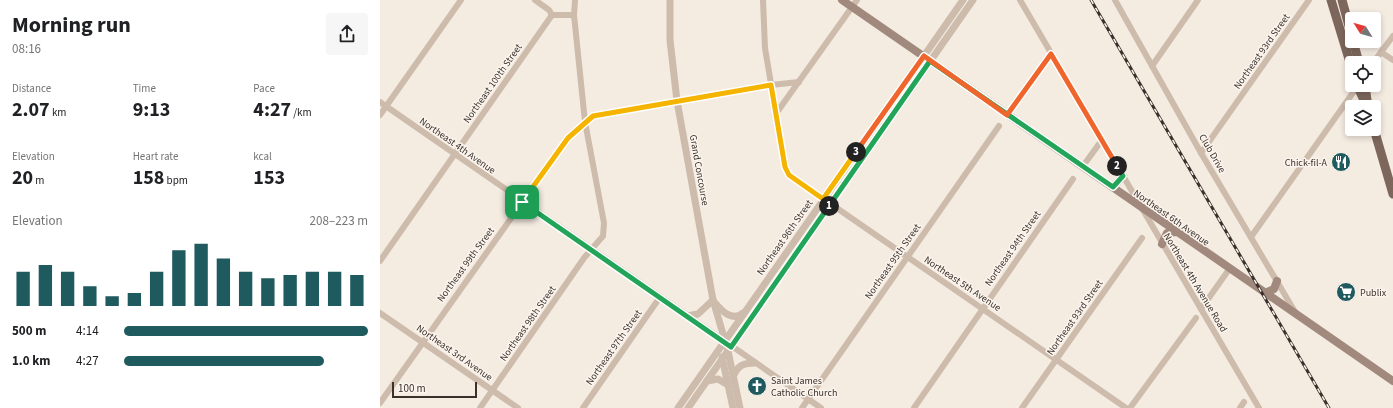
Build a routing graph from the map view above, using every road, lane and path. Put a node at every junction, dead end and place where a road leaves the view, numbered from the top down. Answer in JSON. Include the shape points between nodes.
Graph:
{"nodes":[{"id":1,"x":461,"y":0,"type":"edge"},
{"id":2,"x":536,"y":0,"type":"edge"},
{"id":3,"x":575,"y":0,"type":"edge"},
{"id":4,"x":670,"y":0,"type":"edge"},
{"id":5,"x":763,"y":0,"type":"edge"},
{"id":6,"x":842,"y":0,"type":"edge"},
{"id":7,"x":963,"y":0,"type":"edge"},
{"id":8,"x":973,"y":0,"type":"edge"},
{"id":9,"x":1020,"y":0,"type":"edge"},
{"id":10,"x":1115,"y":0,"type":"edge"},
{"id":11,"x":1198,"y":0,"type":"edge"},
{"id":12,"x":1309,"y":0,"type":"edge"},
{"id":13,"x":1331,"y":0,"type":"edge"},
{"id":14,"x":1342,"y":0,"type":"edge"},
{"id":15,"x":854,"y":4,"type":"edge"},
{"id":16,"x":1345,"y":12,"type":"edge"},
{"id":17,"x":552,"y":15,"type":"junction"},
{"id":18,"x":574,"y":15,"type":"junction"},
{"id":19,"x":1393,"y":36,"type":"edge"},
{"id":20,"x":1381,"y":52,"type":"junction"},
{"id":21,"x":1051,"y":54,"type":"junction"},
{"id":22,"x":1348,"y":56,"type":"edge"},
{"id":23,"x":1378,"y":56,"type":"edge"},
{"id":24,"x":927,"y":59,"type":"junction"},
{"id":25,"x":1393,"y":60,"type":"edge"},
{"id":26,"x":1152,"y":66,"type":"junction"},
{"id":27,"x":799,"y":82,"type":"junction"},
{"id":28,"x":771,"y":85,"type":"junction"},
{"id":29,"x":1356,"y":92,"type":"edge"},
{"id":30,"x":677,"y":101,"type":"junction"},
{"id":31,"x":380,"y":102,"type":"edge"},
{"id":32,"x":386,"y":106,"type":"junction"},
{"id":33,"x":380,"y":115,"type":"edge"},
{"id":34,"x":775,"y":115,"type":"junction"},
{"id":35,"x":1007,"y":115,"type":"junction"},
{"id":36,"x":585,"y":122,"type":"junction"},
{"id":37,"x":999,"y":126,"type":"dead end"},
{"id":38,"x":1376,"y":136,"type":"edge"},
{"id":39,"x":1102,"y":140,"type":"junction"},
{"id":40,"x":1201,"y":153,"type":"junction"},
{"id":41,"x":454,"y":154,"type":"junction"},
{"id":42,"x":1083,"y":166,"type":"junction"},
{"id":43,"x":1123,"y":176,"type":"junction"},
{"id":44,"x":1073,"y":179,"type":"dead end"},
{"id":45,"x":1113,"y":187,"type":"junction"},
{"id":46,"x":1393,"y":192,"type":"edge"},
{"id":47,"x":823,"y":199,"type":"junction"},
{"id":48,"x":522,"y":202,"type":"junction"},
{"id":49,"x":830,"y":204,"type":"junction"},
{"id":50,"x":1142,"y":207,"type":"junction"},
{"id":51,"x":1177,"y":232,"type":"junction"},
{"id":52,"x":1251,"y":237,"type":"junction"},
{"id":53,"x":1142,"y":238,"type":"dead end"},
{"id":54,"x":1162,"y":244,"type":"junction"},
{"id":55,"x":591,"y":250,"type":"junction"},
{"id":56,"x":907,"y":257,"type":"junction"},
{"id":57,"x":380,"y":261,"type":"edge"},
{"id":58,"x":1230,"y":268,"type":"junction"},
{"id":59,"x":1277,"y":281,"type":"junction"},
{"id":60,"x":1265,"y":293,"type":"junction"},
{"id":61,"x":660,"y":297,"type":"junction"},
{"id":62,"x":713,"y":300,"type":"junction"},
{"id":63,"x":1201,"y":308,"type":"junction"},
{"id":64,"x":982,"y":309,"type":"junction"},
{"id":65,"x":744,"y":312,"type":"junction"},
{"id":66,"x":380,"y":313,"type":"edge"},
{"id":67,"x":1296,"y":314,"type":"junction"},
{"id":68,"x":687,"y":316,"type":"junction"},
{"id":69,"x":1196,"y":318,"type":"dead end"},
{"id":70,"x":422,"y":342,"type":"junction"},
{"id":71,"x":724,"y":342,"type":"junction"},
{"id":72,"x":729,"y":349,"type":"junction"},
{"id":73,"x":722,"y":359,"type":"junction"},
{"id":74,"x":1056,"y":359,"type":"junction"},
{"id":75,"x":755,"y":363,"type":"junction"},
{"id":76,"x":733,"y":377,"type":"junction"},
{"id":77,"x":707,"y":381,"type":"junction"},
{"id":78,"x":1393,"y":381,"type":"edge"},
{"id":79,"x":728,"y":386,"type":"junction"},
{"id":80,"x":493,"y":390,"type":"junction"},
{"id":81,"x":808,"y":399,"type":"junction"},
{"id":82,"x":1244,"y":402,"type":"dead end"},
{"id":83,"x":380,"y":403,"type":"edge"},
{"id":84,"x":480,"y":408,"type":"edge"},
{"id":85,"x":518,"y":408,"type":"edge"},
{"id":86,"x":582,"y":408,"type":"edge"},
{"id":87,"x":678,"y":408,"type":"edge"},
{"id":88,"x":688,"y":408,"type":"edge"},
{"id":89,"x":733,"y":408,"type":"edge"},
{"id":90,"x":740,"y":408,"type":"edge"},
{"id":91,"x":802,"y":408,"type":"edge"},
{"id":92,"x":821,"y":408,"type":"edge"},
{"id":93,"x":914,"y":408,"type":"edge"},
{"id":94,"x":1022,"y":408,"type":"edge"},
{"id":95,"x":1126,"y":408,"type":"edge"},
{"id":96,"x":1130,"y":408,"type":"edge"},
{"id":97,"x":1240,"y":408,"type":"edge"},
{"id":98,"x":1259,"y":408,"type":"edge"}],
"edges":[{"from":1,"to":32,"type":"street"},
{"from":2,"to":17,"type":"street"},
{"from":3,"to":18,"type":"street"},
{"from":4,"to":30,"type":"street","name":"Grand Concourse","via":[[670,40]]},
{"from":5,"to":28,"type":"street","via":[[765,48]]},
{"from":6,"to":15,"type":"main road","name":"Northeast 6th Avenue"},
{"from":7,"to":24,"type":"street","name":"Northeast 96th Street"},
{"from":8,"to":24,"type":"street","name":"Northeast 96th Street"},
{"from":9,"to":21,"type":"street","name":"Northeast 4th Avenue Road"},
{"from":10,"to":26,"type":"street","name":"Club Drive"},
{"from":11,"to":26,"type":"street"},
{"from":12,"to":40,"type":"street","name":"Northeast 93rd Street"},
{"from":13,"to":22,"type":"main road"},
{"from":14,"to":16,"type":"main road"},
{"from":15,"to":24,"type":"main road","name":"Northeast 6th Avenue"},
{"from":15,"to":27,"type":"street"},
{"from":17,"to":18,"type":"street"},
{"from":17,"to":41,"type":"street","name":"Northeast 100th Street"},
{"from":18,"to":36,"type":"street"},
{"from":19,"to":20,"type":"street"},
{"from":20,"to":23,"type":"street"},
{"from":20,"to":25,"type":"street"},
{"from":21,"to":35,"type":"street"},
{"from":21,"to":39,"type":"street","name":"Northeast 4th Avenue Road"},
{"from":24,"to":35,"type":"main road","name":"Northeast 6th Avenue"},
{"from":24,"to":47,"type":"street","name":"Northeast 96th Street"},
{"from":24,"to":49,"type":"street","name":"Northeast 96th Street"},
{"from":26,"to":40,"type":"street","name":"Club Drive"},
{"from":27,"to":28,"type":"street"},
{"from":27,"to":34,"type":"street"},
{"from":28,"to":30,"type":"street"},
{"from":28,"to":34,"type":"street"},
{"from":29,"to":52,"type":"street"},
{"from":30,"to":36,"type":"street","via":[[593,116]]},
{"from":30,"to":62,"type":"street","name":"Grand Concourse"},
{"from":31,"to":32,"type":"street","name":"Northeast 4th Avenue"},
{"from":32,"to":33,"type":"street"},
{"from":32,"to":41,"type":"street","name":"Northeast 4th Avenue"},
{"from":34,"to":47,"type":"street","name":"Northeast 5th Avenue","via":[[785,167],[789,175]]},
{"from":35,"to":42,"type":"main road","name":"Northeast 6th Avenue"},
{"from":36,"to":48,"type":"street","name":"Northeast 99th Street","via":[[568,138]]},
{"from":36,"to":55,"type":"street","via":[[604,223],[603,236]]},
{"from":37,"to":56,"type":"street","name":"Northeast 95th Street"},
{"from":38,"to":46,"type":"main road"},
{"from":39,"to":42,"type":"street"},
{"from":39,"to":43,"type":"street","name":"Northeast 4th Avenue Road"},
{"from":40,"to":52,"type":"street","name":"Club Drive"},
{"from":41,"to":48,"type":"street","name":"Northeast 4th Avenue"},
{"from":41,"to":57,"type":"street","name":"Northeast 100th Street"},
{"from":42,"to":45,"type":"main road","name":"Northeast 6th Avenue"},
{"from":43,"to":45,"type":"main road"},
{"from":43,"to":50,"type":"street","name":"Northeast 4th Avenue Road"},
{"from":44,"to":64,"type":"street","name":"Northeast 94th Street"},
{"from":45,"to":50,"type":"main road","name":"Northeast 6th Avenue"},
{"from":47,"to":49,"type":"street","name":"Northeast 5th Avenue"},
{"from":47,"to":65,"type":"street","name":"Northeast 96th Street"},
{"from":48,"to":55,"type":"street","name":"Northeast 4th Avenue"},
{"from":48,"to":70,"type":"street","name":"Northeast 99th Street"},
{"from":49,"to":56,"type":"street","name":"Northeast 5th Avenue"},
{"from":49,"to":72,"type":"street","name":"Northeast 96th Street"},
{"from":50,"to":51,"type":"main road","name":"Northeast 6th Avenue"},
{"from":50,"to":54,"type":"street","name":"Northeast 4th Avenue Road"},
{"from":51,"to":54,"type":"main road","via":[[1167,233]]},
{"from":51,"to":58,"type":"main road","name":"Northeast 6th Avenue"},
{"from":52,"to":59,"type":"street","name":"Club Drive"},
{"from":53,"to":74,"type":"street","name":"Northeast 93rd Street"},
{"from":54,"to":63,"type":"street","name":"Northeast 4th Avenue Road"},
{"from":55,"to":61,"type":"street","name":"Northeast 4th Avenue"},
{"from":55,"to":80,"type":"street","name":"Northeast 98th Street"},
{"from":56,"to":64,"type":"street","name":"Northeast 5th Avenue"},
{"from":56,"to":81,"type":"street","name":"Northeast 95th Street"},
{"from":58,"to":60,"type":"main road","name":"Northeast 6th Avenue"},
{"from":58,"to":63,"type":"street"},
{"from":59,"to":60,"type":"main road","via":[[1274,289]]},
{"from":59,"to":67,"type":"street","name":"Club Drive"},
{"from":60,"to":67,"type":"main road","name":"Northeast 6th Avenue"},
{"from":61,"to":68,"type":"street","name":"Northeast 4th Avenue"},
{"from":61,"to":86,"type":"street","name":"Northeast 97th Street"},
{"from":62,"to":65,"type":"street","via":[[731,316],[740,316]]},
{"from":62,"to":68,"type":"street","via":[[698,314]]},
{"from":62,"to":71,"type":"street","name":"Grand Concourse"},
{"from":63,"to":98,"type":"street","name":"Northeast 4th Avenue Road"},
{"from":64,"to":74,"type":"street","name":"Northeast 5th Avenue"},
{"from":64,"to":93,"type":"street","name":"Northeast 94th Street"},
{"from":65,"to":71,"type":"street","name":"Northeast 96th Street"},
{"from":66,"to":70,"type":"street","name":"Northeast 3rd Avenue"},
{"from":67,"to":78,"type":"main road","name":"Northeast 6th Avenue"},
{"from":68,"to":71,"type":"street","name":"Northeast 4th Avenue"},
{"from":69,"to":96,"type":"street"},
{"from":70,"to":80,"type":"street","name":"Northeast 3rd Avenue"},
{"from":70,"to":83,"type":"street","name":"Northeast 99th Street"},
{"from":71,"to":72,"type":"street","name":"Grand Concourse"},
{"from":71,"to":73,"type":"street","name":"Grand Concourse"},
{"from":71,"to":87,"type":"street","name":"Northeast 96th Street"},
{"from":72,"to":73,"type":"street","name":"Northeast 96th Street"},
{"from":72,"to":75,"type":"street"},
{"from":72,"to":76,"type":"street","name":"Grand Concourse"},
{"from":73,"to":77,"type":"street","name":"Northeast 96th Street"},
{"from":73,"to":79,"type":"street","name":"Grand Concourse"},
{"from":74,"to":94,"type":"street","name":"Northeast 93rd Street"},
{"from":74,"to":95,"type":"street","name":"Northeast 5th Avenue"},
{"from":75,"to":76,"type":"street","via":[[741,365]]},
{"from":75,"to":81,"type":"street"},
{"from":76,"to":90,"type":"street","name":"Grand Concourse"},
{"from":77,"to":79,"type":"street","via":[[718,379]]},
{"from":77,"to":88,"type":"street","name":"Northeast 96th Street"},
{"from":79,"to":89,"type":"street","name":"Grand Concourse"},
{"from":80,"to":84,"type":"street","name":"Northeast 98th Street"},
{"from":80,"to":85,"type":"street","name":"Northeast 3rd Avenue"},
{"from":81,"to":91,"type":"street","name":"Northeast 95th Street"},
{"from":81,"to":92,"type":"street"},
{"from":82,"to":97,"type":"street"}]}
